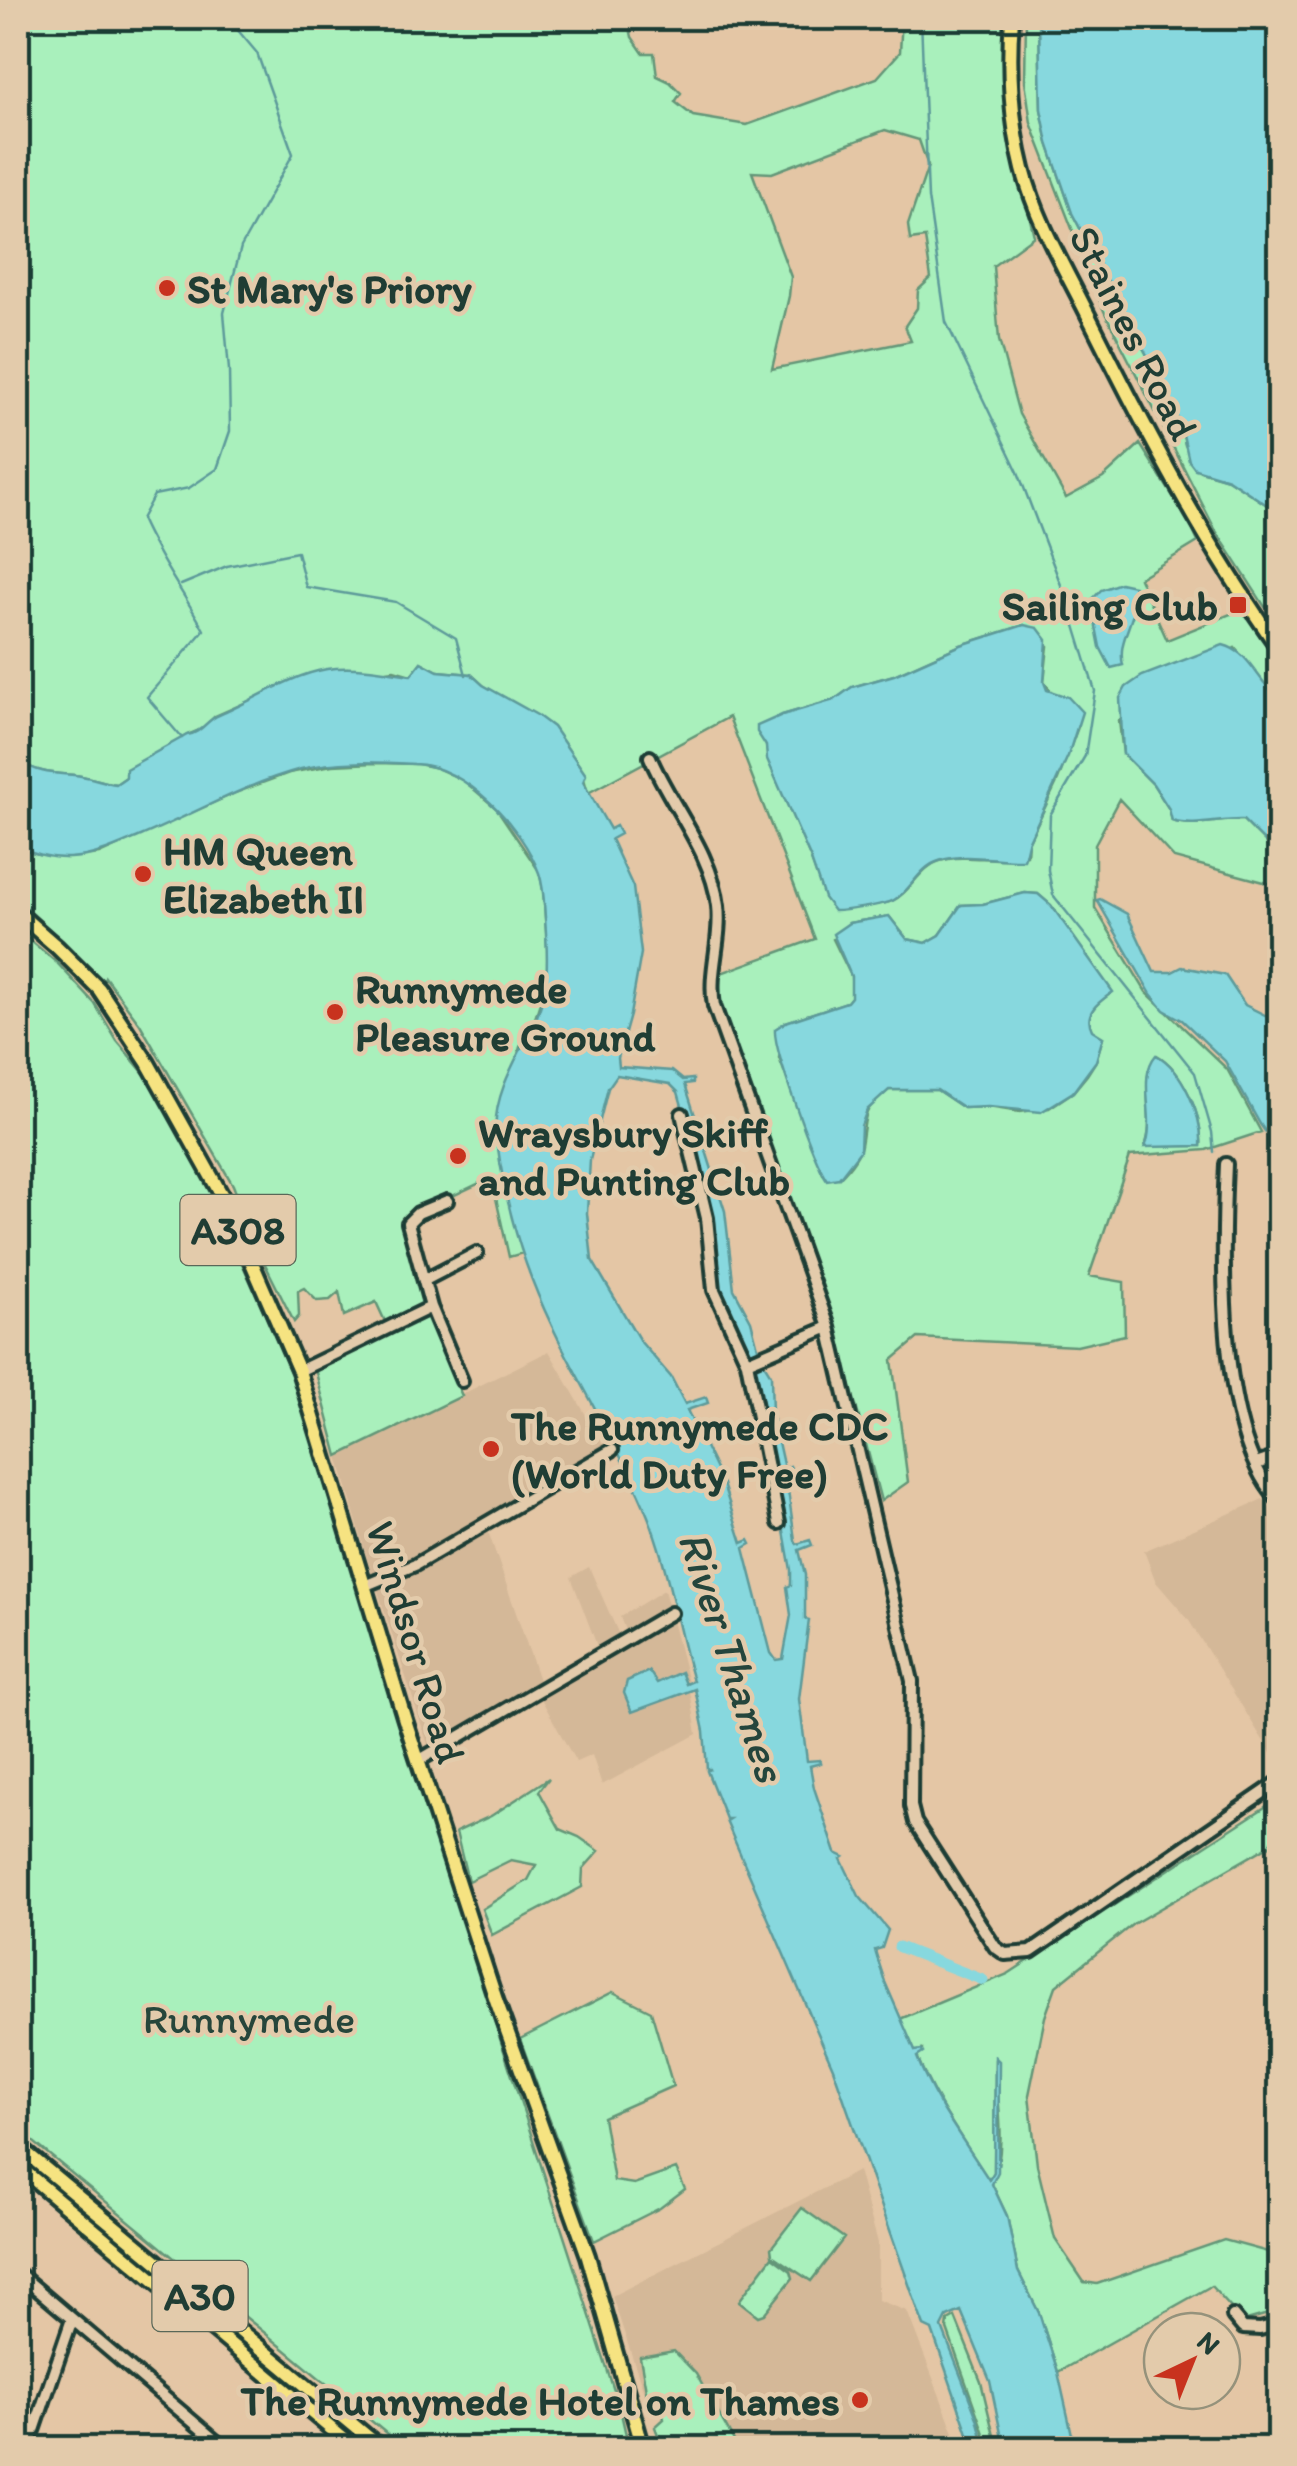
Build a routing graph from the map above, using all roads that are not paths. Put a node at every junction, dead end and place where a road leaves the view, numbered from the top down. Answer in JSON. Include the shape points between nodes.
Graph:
{"nodes":[{"id":1,"x":1012,"y":18,"type":"edge"},
{"id":2,"x":1280,"y":650,"type":"edge"},
{"id":3,"x":650,"y":756,"type":"dead end"},
{"id":4,"x":18,"y":914,"type":"edge"},
{"id":5,"x":682,"y":1114,"type":"dead end"},
{"id":6,"x":1226,"y":1164,"type":"dead end"},
{"id":7,"x":448,"y":1201,"type":"dead end"},
{"id":8,"x":477,"y":1253,"type":"dead end"},
{"id":9,"x":424,"y":1280,"type":"junction"},
{"id":10,"x":431,"y":1307,"type":"junction"},
{"id":11,"x":829,"y":1327,"type":"junction"},
{"id":12,"x":748,"y":1362,"type":"junction"},
{"id":13,"x":300,"y":1371,"type":"junction"},
{"id":14,"x":462,"y":1381,"type":"dead end"},
{"id":15,"x":612,"y":1450,"type":"dead end"},
{"id":16,"x":1280,"y":1456,"type":"edge"},
{"id":17,"x":1256,"y":1464,"type":"junction"},
{"id":18,"x":1280,"y":1502,"type":"edge"},
{"id":19,"x":778,"y":1524,"type":"dead end"},
{"id":20,"x":364,"y":1586,"type":"junction"},
{"id":21,"x":672,"y":1613,"type":"dead end"},
{"id":22,"x":418,"y":1761,"type":"junction"},
{"id":23,"x":1280,"y":1781,"type":"edge"},
{"id":24,"x":18,"y":2146,"type":"edge"},
{"id":25,"x":18,"y":2166,"type":"edge"},
{"id":26,"x":18,"y":2273,"type":"edge"},
{"id":27,"x":72,"y":2320,"type":"junction"},
{"id":28,"x":1280,"y":2324,"type":"edge"},
{"id":29,"x":1242,"y":2327,"type":"edge"},
{"id":30,"x":28,"y":2448,"type":"edge"},
{"id":31,"x":224,"y":2448,"type":"edge"},
{"id":32,"x":354,"y":2448,"type":"edge"},
{"id":33,"x":382,"y":2448,"type":"edge"},
{"id":34,"x":643,"y":2448,"type":"edge"}],
"edges":[{"from":1,"to":2,"type":"main road","name":"Staines Road","via":[[1023,169],[1046,233],[1146,434]]},
{"from":3,"to":11,"type":"street","via":[[718,901],[714,1006]]},
{"from":4,"to":13,"type":"main road","name":"Windsor Road","number":"A308","via":[[98,989],[148,1064],[226,1203]]},
{"from":5,"to":12,"type":"street","via":[[707,1218],[714,1290]]},
{"from":6,"to":17,"type":"street","via":[[1222,1296],[1244,1437]]},
{"from":7,"to":9,"type":"street","via":[[408,1223]]},
{"from":8,"to":9,"type":"street"},
{"from":9,"to":10,"type":"street"},
{"from":10,"to":13,"type":"street"},
{"from":10,"to":14,"type":"street"},
{"from":11,"to":12,"type":"street"},
{"from":11,"to":23,"type":"street","via":[[912,1681],[915,1822],[995,1948],[1031,1952]]},
{"from":12,"to":19,"type":"street"},
{"from":13,"to":20,"type":"main road","name":"Windsor Road","number":"A308"},
{"from":15,"to":20,"type":"street","via":[[415,1565]]},
{"from":16,"to":17,"type":"street"},
{"from":17,"to":18,"type":"street"},
{"from":20,"to":22,"type":"main road","name":"Windsor Road","number":"A308"},
{"from":21,"to":22,"type":"street"},
{"from":22,"to":34,"type":"main road","name":"Windsor Road","number":"A308","via":[[588,2256]]},
{"from":24,"to":33,"type":"main road","number":"A30"},
{"from":25,"to":32,"type":"main road","number":"A30"},
{"from":26,"to":27,"type":"street"},
{"from":27,"to":30,"type":"street"},
{"from":27,"to":31,"type":"street"},
{"from":28,"to":29,"type":"street"}]}
